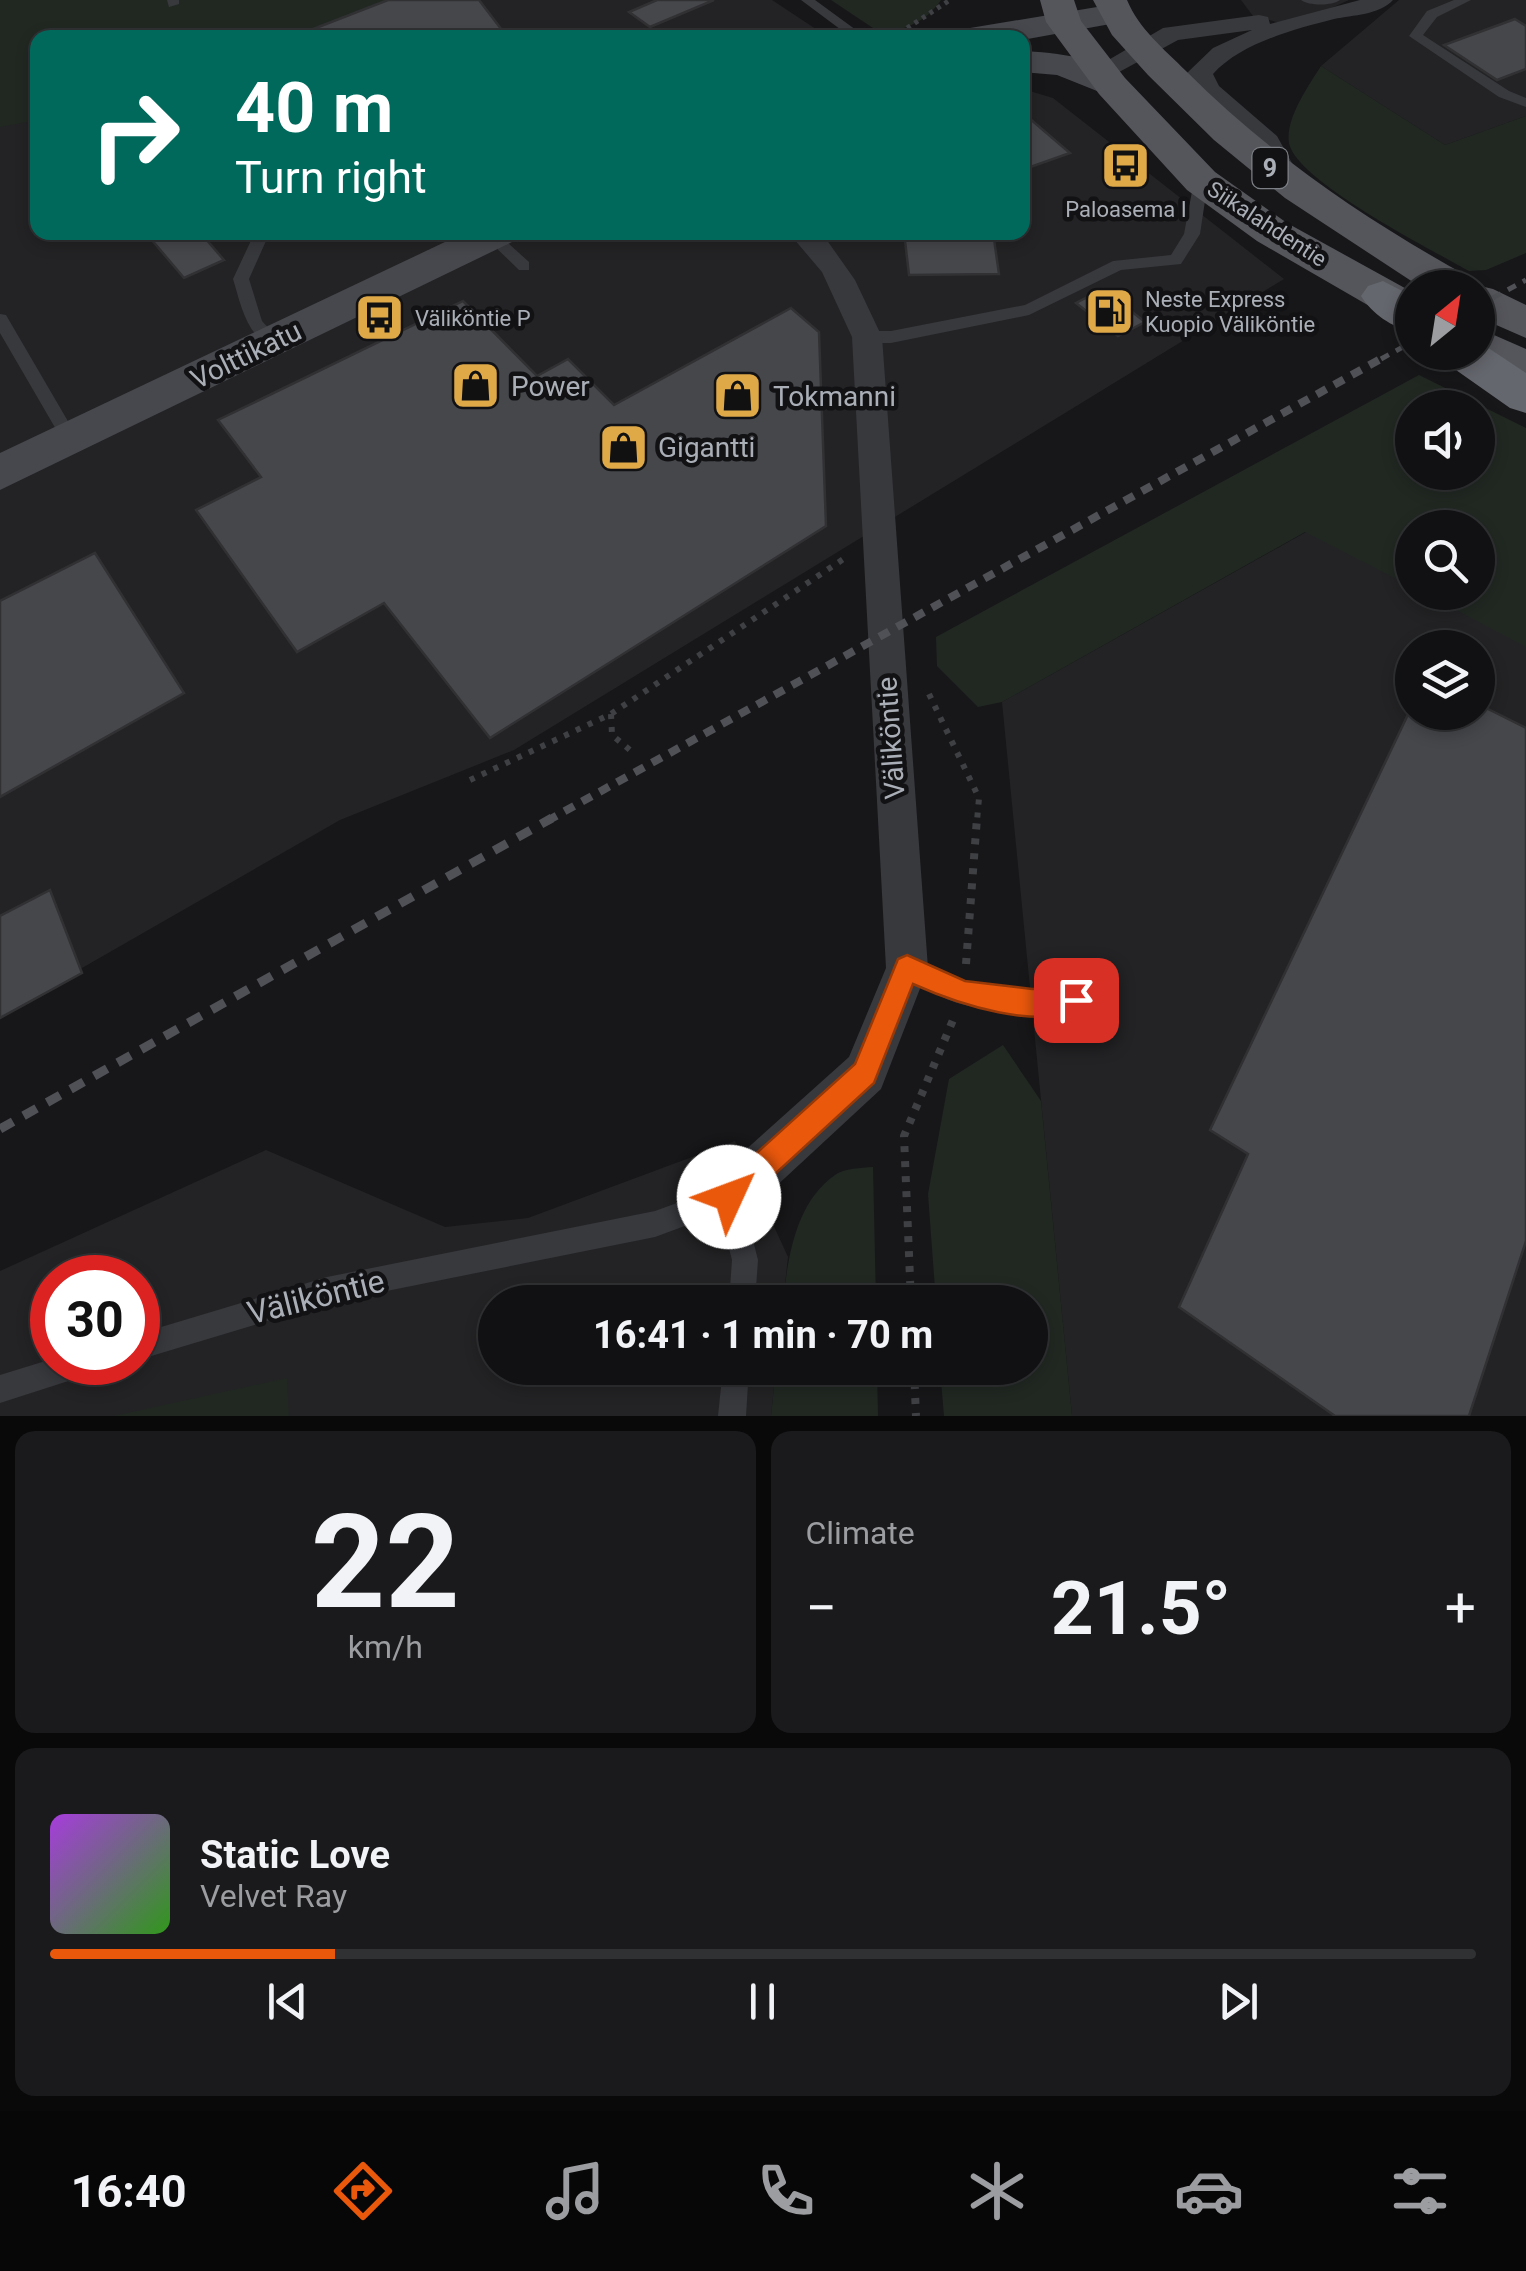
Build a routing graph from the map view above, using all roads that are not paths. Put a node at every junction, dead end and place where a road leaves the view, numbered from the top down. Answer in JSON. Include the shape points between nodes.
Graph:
{"nodes":[{"id":1,"x":807,"y":0,"type":"edge"},
{"id":2,"x":1465,"y":0,"type":"edge"},
{"id":3,"x":1326,"y":4,"type":"edge"},
{"id":4,"x":1374,"y":4,"type":"edge"},
{"id":5,"x":1065,"y":19,"type":"edge"},
{"id":6,"x":1123,"y":22,"type":"edge"},
{"id":7,"x":850,"y":30,"type":"edge"},
{"id":8,"x":1010,"y":30,"type":"edge"},
{"id":9,"x":1030,"y":43,"type":"edge"},
{"id":10,"x":1030,"y":62,"type":"edge"},
{"id":11,"x":1107,"y":79,"type":"junction"},
{"id":12,"x":1526,"y":103,"type":"edge"},
{"id":13,"x":1201,"y":180,"type":"junction"},
{"id":14,"x":1290,"y":185,"type":"junction"},
{"id":15,"x":259,"y":240,"type":"edge"},
{"id":16,"x":811,"y":240,"type":"edge"},
{"id":17,"x":506,"y":242,"type":"edge"},
{"id":18,"x":1425,"y":270,"type":"edge"},
{"id":19,"x":1395,"y":303,"type":"edge"},
{"id":20,"x":1495,"y":308,"type":"edge"},
{"id":21,"x":0,"y":319,"type":"edge"},
{"id":22,"x":1526,"y":323,"type":"edge"},
{"id":23,"x":867,"y":337,"type":"junction"},
{"id":24,"x":273,"y":342,"type":"junction"},
{"id":25,"x":1495,"y":352,"type":"edge"},
{"id":26,"x":1526,"y":368,"type":"edge"},
{"id":27,"x":1488,"y":370,"type":"edge"},
{"id":28,"x":1526,"y":396,"type":"edge"},
{"id":29,"x":70,"y":439,"type":"junction"},
{"id":30,"x":0,"y":473,"type":"edge"},
{"id":31,"x":907,"y":968,"type":"junction"},
{"id":32,"x":1076,"y":1000,"type":"dead end"},
{"id":33,"x":729,"y":1197,"type":"junction"},
{"id":34,"x":743,"y":1285,"type":"edge"},
{"id":35,"x":160,"y":1340,"type":"edge"},
{"id":36,"x":30,"y":1380,"type":"edge"},
{"id":37,"x":735,"y":1385,"type":"edge"},
{"id":38,"x":0,"y":1389,"type":"edge"},
{"id":39,"x":732,"y":1416,"type":"edge"}],
"edges":[{"from":1,"to":7,"type":"lane"},
{"from":2,"to":12,"type":"lane","via":[[1432,14],[1416,36]]},
{"from":3,"to":4,"type":"street"},
{"from":3,"to":6,"type":"street","via":[[1172,32]]},
{"from":3,"to":14,"type":"street","via":[[1210,58],[1200,73],[1208,90],[1268,142]]},
{"from":5,"to":6,"type":"main road"},
{"from":5,"to":8,"type":"main road"},
{"from":5,"to":9,"type":"main road"},
{"from":5,"to":11,"type":"main road","name":"Siikalahdentie","number":"9"},
{"from":6,"to":11,"type":"street"},
{"from":6,"to":14,"type":"main road","name":"Siikalahdentie","number":"9","via":[[1207,116]]},
{"from":10,"to":11,"type":"main road"},
{"from":11,"to":13,"type":"main road","name":"Siikalahdentie","number":"9"},
{"from":13,"to":19,"type":"main road","name":"Siikalahdentie","number":"9","via":[[1272,232]]},
{"from":13,"to":23,"type":"lane","via":[[1192,234],[1176,260],[1118,265],[1028,310]]},
{"from":14,"to":18,"type":"main road","name":"Siikalahdentie","number":"9"},
{"from":15,"to":24,"type":"lane","via":[[240,279],[255,323]]},
{"from":16,"to":23,"type":"street","name":"Väliköntie","via":[[848,292]]},
{"from":17,"to":24,"type":"main road","name":"Volttikatu"},
{"from":20,"to":22,"type":"main road"},
{"from":21,"to":29,"type":"lane"},
{"from":23,"to":31,"type":"street","name":"Väliköntie"},
{"from":24,"to":29,"type":"main road","name":"Volttikatu"},
{"from":25,"to":26,"type":"main road"},
{"from":27,"to":28,"type":"highway"},
{"from":29,"to":30,"type":"main road","name":"Volttikatu"},
{"from":31,"to":32,"type":"lane","via":[[964,994]]},
{"from":31,"to":33,"type":"street","name":"Väliköntie","via":[[864,1073]]},
{"from":33,"to":34,"type":"lane","via":[[745,1260]]},
{"from":33,"to":35,"type":"lane","name":"Väliköntie","via":[[655,1224],[326,1290]]},
{"from":36,"to":38,"type":"lane"},
{"from":37,"to":39,"type":"lane"}]}
